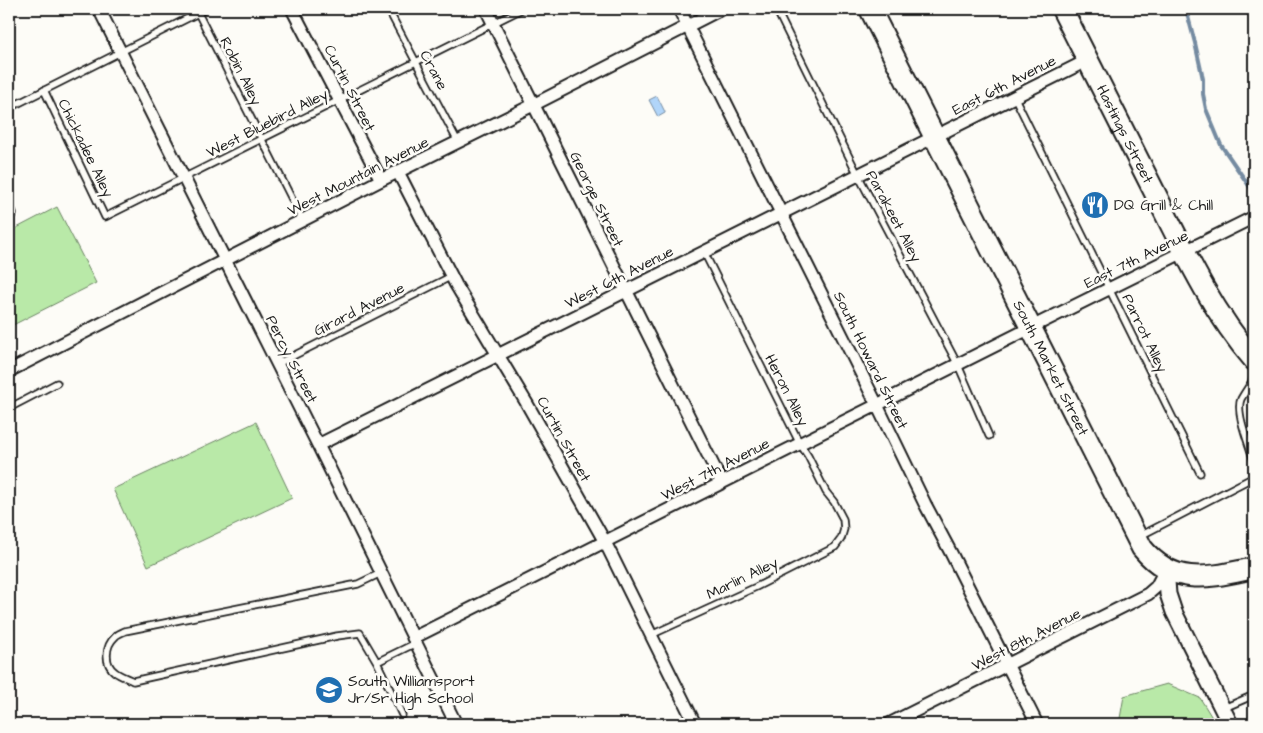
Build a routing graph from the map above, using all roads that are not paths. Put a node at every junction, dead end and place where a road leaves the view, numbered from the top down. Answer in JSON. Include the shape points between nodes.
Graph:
{"nodes":[{"id":1,"x":99,"y":9,"type":"edge"},
{"id":2,"x":206,"y":9,"type":"edge"},
{"id":3,"x":292,"y":9,"type":"edge"},
{"id":4,"x":388,"y":9,"type":"edge"},
{"id":5,"x":486,"y":9,"type":"edge"},
{"id":6,"x":522,"y":9,"type":"edge"},
{"id":7,"x":679,"y":9,"type":"edge"},
{"id":8,"x":722,"y":9,"type":"edge"},
{"id":9,"x":776,"y":9,"type":"edge"},
{"id":10,"x":870,"y":9,"type":"edge"},
{"id":11,"x":1062,"y":9,"type":"edge"},
{"id":12,"x":198,"y":13,"type":"junction"},
{"id":13,"x":493,"y":23,"type":"junction"},
{"id":14,"x":687,"y":26,"type":"junction"},
{"id":15,"x":121,"y":52,"type":"junction"},
{"id":16,"x":1088,"y":60,"type":"junction"},
{"id":17,"x":416,"y":62,"type":"junction"},
{"id":18,"x":44,"y":90,"type":"junction"},
{"id":19,"x":1014,"y":96,"type":"junction"},
{"id":20,"x":339,"y":100,"type":"junction"},
{"id":21,"x":533,"y":105,"type":"junction"},
{"id":22,"x":9,"y":108,"type":"edge"},
{"id":23,"x":934,"y":136,"type":"junction"},
{"id":24,"x":261,"y":139,"type":"junction"},
{"id":25,"x":458,"y":143,"type":"junction"},
{"id":26,"x":398,"y":172,"type":"junction"},
{"id":27,"x":858,"y":175,"type":"junction"},
{"id":28,"x":184,"y":178,"type":"junction"},
{"id":29,"x":381,"y":180,"type":"junction"},
{"id":30,"x":781,"y":213,"type":"junction"},
{"id":31,"x":1254,"y":217,"type":"edge"},
{"id":32,"x":303,"y":220,"type":"junction"},
{"id":33,"x":704,"y":252,"type":"junction"},
{"id":34,"x":1184,"y":252,"type":"junction"},
{"id":35,"x":226,"y":261,"type":"junction"},
{"id":36,"x":452,"y":276,"type":"junction"},
{"id":37,"x":1109,"y":289,"type":"junction"},
{"id":38,"x":626,"y":291,"type":"junction"},
{"id":39,"x":1030,"y":328,"type":"junction"},
{"id":40,"x":497,"y":355,"type":"junction"},
{"id":41,"x":1254,"y":360,"type":"edge"},
{"id":42,"x":277,"y":365,"type":"junction"},
{"id":43,"x":958,"y":365,"type":"junction"},
{"id":44,"x":9,"y":371,"type":"edge"},
{"id":45,"x":1254,"y":378,"type":"edge"},
{"id":46,"x":58,"y":383,"type":"dead end"},
{"id":47,"x":877,"y":405,"type":"junction"},
{"id":48,"x":9,"y":408,"type":"edge"},
{"id":49,"x":989,"y":436,"type":"dead end"},
{"id":50,"x":800,"y":444,"type":"junction"},
{"id":51,"x":318,"y":445,"type":"junction"},
{"id":52,"x":1253,"y":452,"type":"edge"},
{"id":53,"x":1254,"y":461,"type":"edge"},
{"id":54,"x":1200,"y":473,"type":"dead end"},
{"id":55,"x":1254,"y":478,"type":"edge"},
{"id":56,"x":722,"y":483,"type":"junction"},
{"id":57,"x":1136,"y":538,"type":"junction"},
{"id":58,"x":841,"y":539,"type":"joint"},
{"id":59,"x":604,"y":542,"type":"junction"},
{"id":60,"x":1166,"y":568,"type":"junction"},
{"id":61,"x":1254,"y":568,"type":"edge"},
{"id":62,"x":381,"y":573,"type":"junction"},
{"id":63,"x":651,"y":635,"type":"junction"},
{"id":64,"x":415,"y":640,"type":"junction"},
{"id":65,"x":377,"y":662,"type":"junction"},
{"id":66,"x":1007,"y":665,"type":"junction"},
{"id":67,"x":1253,"y":697,"type":"edge"},
{"id":68,"x":1222,"y":709,"type":"junction"},
{"id":69,"x":402,"y":715,"type":"dead end"},
{"id":70,"x":456,"y":724,"type":"edge"},
{"id":71,"x":695,"y":724,"type":"edge"},
{"id":72,"x":889,"y":724,"type":"edge"},
{"id":73,"x":1037,"y":724,"type":"edge"},
{"id":74,"x":1230,"y":724,"type":"edge"}],
"edges":[{"from":1,"to":15,"type":"street","name":"Percy Street"},
{"from":2,"to":12,"type":"lane"},
{"from":3,"to":20,"type":"street","name":"Curtin Street"},
{"from":4,"to":17,"type":"lane","name":"Crane"},
{"from":5,"to":13,"type":"street","name":"George Street"},
{"from":6,"to":13,"type":"lane","name":"West Bluebird Alley"},
{"from":7,"to":14,"type":"street","name":"South Howard Street"},
{"from":8,"to":14,"type":"street","name":"West Mountain Avenue"},
{"from":9,"to":27,"type":"lane","name":"Parakeet Alley"},
{"from":10,"to":23,"type":"highway","name":"South Market Street"},
{"from":11,"to":16,"type":"highway","name":"Hastings Street"},
{"from":12,"to":15,"type":"lane"},
{"from":12,"to":24,"type":"lane","name":"Robin Alley"},
{"from":13,"to":17,"type":"lane","name":"West Bluebird Alley"},
{"from":13,"to":21,"type":"street","name":"George Street"},
{"from":14,"to":21,"type":"street","name":"West Mountain Avenue"},
{"from":14,"to":30,"type":"street","name":"South Howard Street"},
{"from":15,"to":18,"type":"lane"},
{"from":15,"to":28,"type":"street","name":"Percy Street"},
{"from":16,"to":19,"type":"street","name":"East 6th Avenue"},
{"from":16,"to":34,"type":"highway","name":"Hastings Street"},
{"from":17,"to":20,"type":"lane","name":"West Bluebird Alley"},
{"from":17,"to":25,"type":"lane","name":"Crane"},
{"from":18,"to":22,"type":"lane"},
{"from":18,"to":28,"type":"lane","name":"Chickadee Alley","via":[[105,218]]},
{"from":19,"to":23,"type":"street","name":"East 6th Avenue"},
{"from":19,"to":37,"type":"lane","name":"Parrot Alley"},
{"from":20,"to":24,"type":"lane","name":"West Bluebird Alley"},
{"from":20,"to":29,"type":"street","name":"Curtin Street"},
{"from":21,"to":25,"type":"street","name":"West Mountain Avenue"},
{"from":21,"to":38,"type":"street","name":"George Street"},
{"from":23,"to":27,"type":"street","name":"West 6th Avenue"},
{"from":23,"to":39,"type":"highway","name":"South Market Street"},
{"from":24,"to":28,"type":"lane","name":"West Bluebird Alley"},
{"from":24,"to":32,"type":"lane","name":"Robin Alley"},
{"from":25,"to":26,"type":"street","name":"West Mountain Avenue"},
{"from":26,"to":29,"type":"street","name":"West Mountain Avenue"},
{"from":26,"to":36,"type":"street","name":"Curtin Street"},
{"from":27,"to":30,"type":"street","name":"West 6th Avenue"},
{"from":27,"to":43,"type":"lane","name":"Parakeet Alley"},
{"from":28,"to":35,"type":"street","name":"Percy Street"},
{"from":29,"to":32,"type":"street","name":"West Mountain Avenue"},
{"from":30,"to":33,"type":"street","name":"West 6th Avenue"},
{"from":30,"to":47,"type":"street","name":"South Howard Street"},
{"from":31,"to":34,"type":"street","name":"East 7th Avenue"},
{"from":32,"to":35,"type":"street","name":"West Mountain Avenue"},
{"from":33,"to":38,"type":"street","name":"West 6th Avenue"},
{"from":33,"to":50,"type":"lane","name":"Heron Alley"},
{"from":34,"to":37,"type":"street","name":"East 7th Avenue"},
{"from":34,"to":41,"type":"highway","name":"Hastings Street","via":[[1222,319]]},
{"from":35,"to":42,"type":"street","name":"Percy Street"},
{"from":35,"to":44,"type":"street","name":"West Mountain Avenue"},
{"from":36,"to":40,"type":"street","name":"Curtin Street"},
{"from":36,"to":42,"type":"lane","name":"Girard Avenue"},
{"from":37,"to":39,"type":"street","name":"East 7th Avenue"},
{"from":37,"to":54,"type":"lane","name":"Parrot Alley"},
{"from":38,"to":40,"type":"street","name":"West 6th Avenue"},
{"from":38,"to":56,"type":"street","name":"George Street"},
{"from":39,"to":43,"type":"street","name":"West 7th Avenue"},
{"from":39,"to":57,"type":"highway","name":"South Market Street"},
{"from":40,"to":51,"type":"street","name":"West 6th Avenue"},
{"from":40,"to":59,"type":"street","name":"Curtin Street"},
{"from":42,"to":51,"type":"street","name":"Percy Street"},
{"from":43,"to":47,"type":"street","name":"West 7th Avenue"},
{"from":43,"to":49,"type":"lane","name":"Parakeet Alley"},
{"from":45,"to":52,"type":"lane","via":[[1239,407]]},
{"from":46,"to":48,"type":"lane"},
{"from":47,"to":50,"type":"street","name":"West 7th Avenue"},
{"from":47,"to":66,"type":"street","name":"South Howard Street"},
{"from":50,"to":56,"type":"street","name":"West 7th Avenue"},
{"from":50,"to":58,"type":"lane","name":"Heron Alley","via":[[843,520]]},
{"from":51,"to":62,"type":"street","name":"Percy Street"},
{"from":52,"to":53,"type":"lane"},
{"from":55,"to":57,"type":"lane"},
{"from":56,"to":59,"type":"street","name":"West 7th Avenue"},
{"from":57,"to":60,"type":"highway","name":"South Market Street","via":[[1148,556]]},
{"from":58,"to":63,"type":"lane","name":"Marlin Alley","via":[[835,547],[756,587]]},
{"from":59,"to":63,"type":"street","name":"Curtin Street"},
{"from":59,"to":64,"type":"street","name":"West 7th Avenue"},
{"from":60,"to":61,"type":"highway","name":"South Market Street","via":[[1196,577]]},
{"from":60,"to":66,"type":"street","name":"West 8th Avenue","via":[[1156,587],[1148,594]]},
{"from":60,"to":68,"type":"main road","via":[[1168,594],[1174,612]]},
{"from":62,"to":64,"type":"street","name":"Percy Street"},
{"from":62,"to":65,"type":"lane","via":[[358,584],[125,631],[116,635],[107,655],[115,672],[133,681],[360,633]]},
{"from":63,"to":71,"type":"street","name":"Curtin Street"},
{"from":64,"to":65,"type":"lane"},
{"from":64,"to":70,"type":"street","name":"Percy Street"},
{"from":65,"to":69,"type":"lane"},
{"from":66,"to":72,"type":"street","name":"West 8th Avenue"},
{"from":66,"to":73,"type":"street","name":"South Howard Street"},
{"from":67,"to":68,"type":"lane"},
{"from":68,"to":74,"type":"main road"}]}
